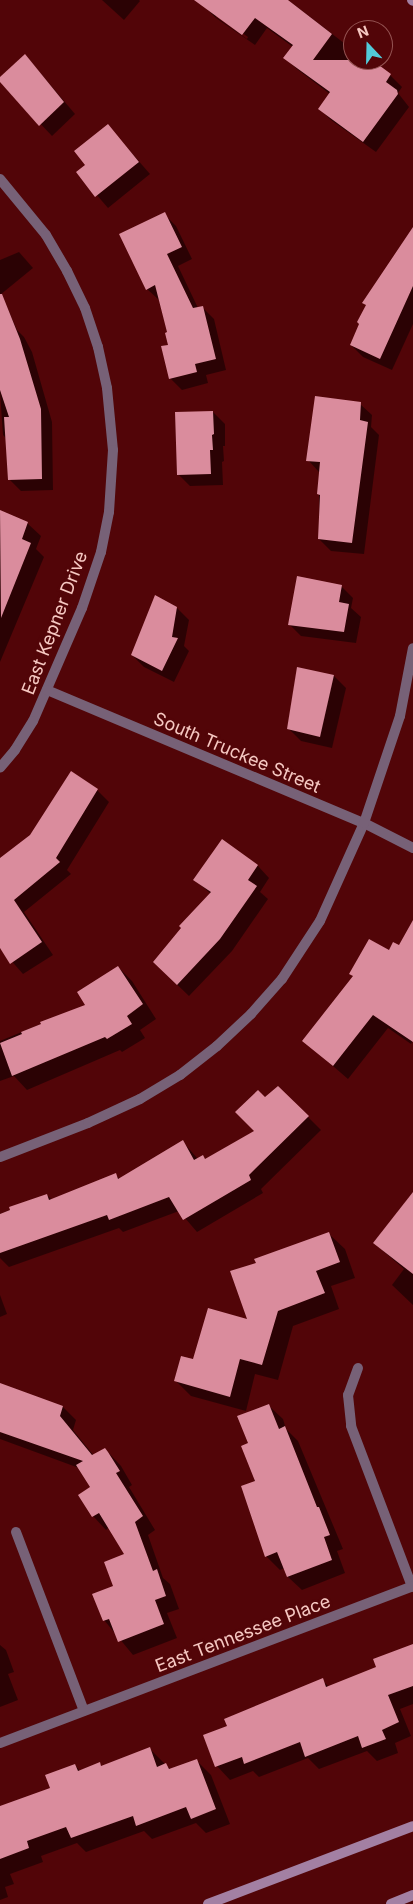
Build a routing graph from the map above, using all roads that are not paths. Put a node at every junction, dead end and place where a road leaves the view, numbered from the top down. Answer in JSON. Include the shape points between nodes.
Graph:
{"nodes":[{"id":1,"x":0,"y":178,"type":"edge"},
{"id":2,"x":413,"y":648,"type":"edge"},
{"id":3,"x":47,"y":690,"type":"junction"},
{"id":4,"x":0,"y":768,"type":"edge"},
{"id":5,"x":364,"y":823,"type":"junction"},
{"id":6,"x":413,"y":848,"type":"edge"},
{"id":7,"x":0,"y":1157,"type":"edge"},
{"id":8,"x":358,"y":1368,"type":"dead end"},
{"id":9,"x":16,"y":1532,"type":"dead end"},
{"id":10,"x":412,"y":1586,"type":"edge"},
{"id":11,"x":84,"y":1712,"type":"junction"},
{"id":12,"x":0,"y":1743,"type":"edge"},
{"id":13,"x":413,"y":1826,"type":"edge"},
{"id":14,"x":413,"y":1896,"type":"edge"},
{"id":15,"x":208,"y":1904,"type":"edge"},
{"id":16,"x":391,"y":1904,"type":"edge"}],
"edges":[{"from":1,"to":3,"type":"street","name":"East Kepner Drive","via":[[46,235],[85,308],[107,388],[113,450],[108,512],[100,552],[82,608]]},
{"from":2,"to":5,"type":"street","via":[[400,716]]},
{"from":3,"to":4,"type":"street","name":"East Kepner Drive","via":[[28,728]]},
{"from":3,"to":5,"type":"street","name":"South Truckee Street"},
{"from":5,"to":6,"type":"street","name":"South Truckee Street"},
{"from":5,"to":7,"type":"street","via":[[320,921],[282,979],[217,1046],[180,1075],[140,1099]]},
{"from":8,"to":10,"type":"street","via":[[348,1395],[351,1426]]},
{"from":9,"to":11,"type":"street"},
{"from":10,"to":11,"type":"street","name":"East Tennessee Place"},
{"from":11,"to":12,"type":"street","name":"East Tennessee Place"},
{"from":13,"to":15,"type":"main road"},
{"from":14,"to":16,"type":"main road"}]}
